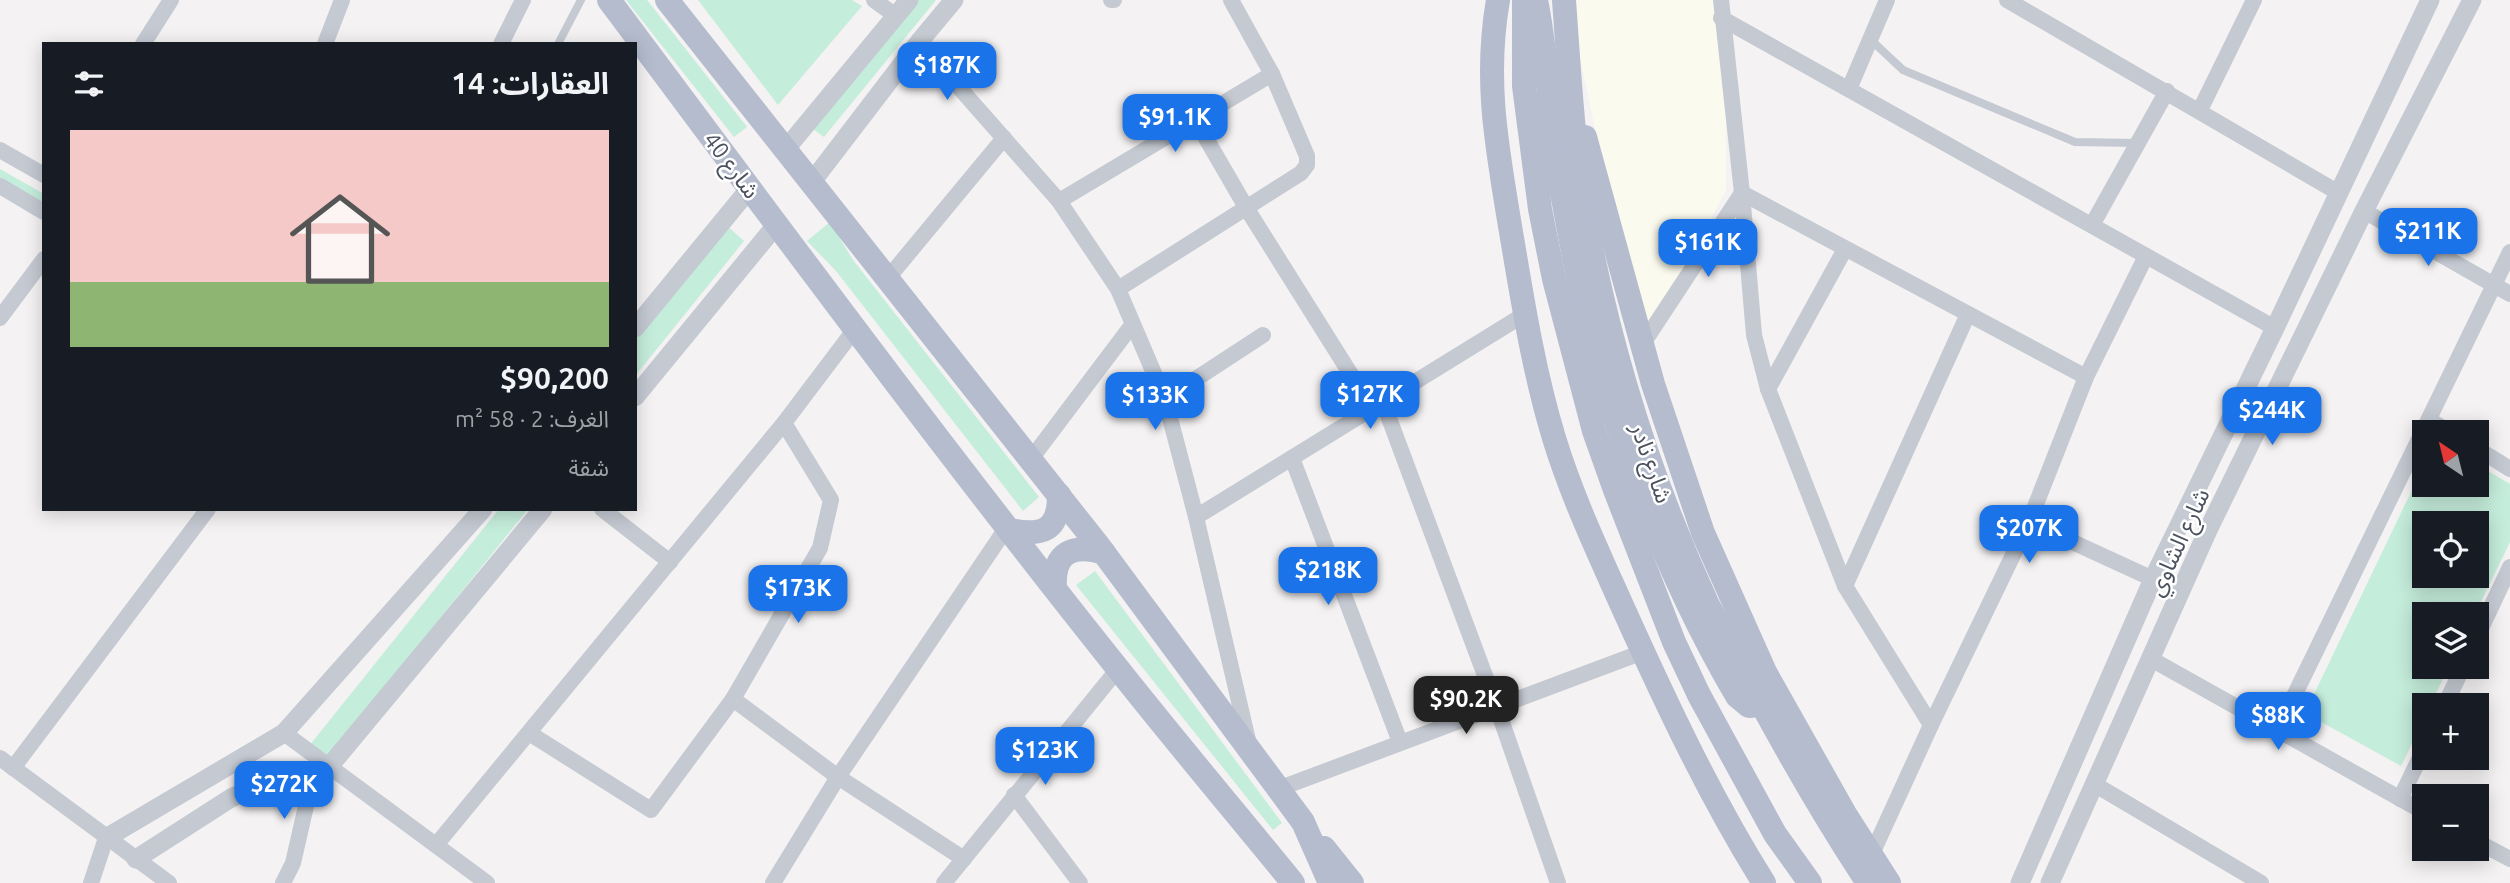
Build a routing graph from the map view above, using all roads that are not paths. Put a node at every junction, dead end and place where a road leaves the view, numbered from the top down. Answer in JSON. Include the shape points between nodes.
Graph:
{"nodes":[{"id":1,"x":171,"y":0,"type":"edge"},
{"id":2,"x":342,"y":0,"type":"edge"},
{"id":3,"x":523,"y":0,"type":"edge"},
{"id":4,"x":581,"y":0,"type":"edge"},
{"id":5,"x":609,"y":0,"type":"edge"},
{"id":6,"x":667,"y":0,"type":"edge"},
{"id":7,"x":874,"y":0,"type":"edge"},
{"id":8,"x":909,"y":0,"type":"edge"},
{"id":9,"x":954,"y":0,"type":"edge"},
{"id":10,"x":1230,"y":0,"type":"edge"},
{"id":11,"x":1498,"y":0,"type":"edge"},
{"id":12,"x":1524,"y":0,"type":"edge"},
{"id":13,"x":1536,"y":0,"type":"edge"},
{"id":14,"x":1563,"y":0,"type":"edge"},
{"id":15,"x":1721,"y":0,"type":"edge"},
{"id":16,"x":1886,"y":0,"type":"edge"},
{"id":17,"x":2007,"y":0,"type":"edge"},
{"id":18,"x":2254,"y":0,"type":"edge"},
{"id":19,"x":2430,"y":0,"type":"edge"},
{"id":20,"x":2472,"y":0,"type":"edge"},
{"id":21,"x":896,"y":16,"type":"junction"},
{"id":22,"x":1721,"y":18,"type":"junction"},
{"id":23,"x":1870,"y":39,"type":"junction"},
{"id":24,"x":144,"y":42,"type":"edge"},
{"id":25,"x":326,"y":42,"type":"edge"},
{"id":26,"x":502,"y":42,"type":"edge"},
{"id":27,"x":559,"y":42,"type":"edge"},
{"id":28,"x":919,"y":42,"type":"junction"},
{"id":29,"x":1568,"y":49,"type":"junction"},
{"id":30,"x":1272,"y":74,"type":"junction"},
{"id":31,"x":1849,"y":89,"type":"junction"},
{"id":32,"x":2167,"y":92,"type":"junction"},
{"id":33,"x":2200,"y":110,"type":"junction"},
{"id":34,"x":1196,"y":121,"type":"junction"},
{"id":35,"x":1004,"y":138,"type":"junction"},
{"id":36,"x":2138,"y":143,"type":"junction"},
{"id":37,"x":0,"y":150,"type":"edge"},
{"id":38,"x":785,"y":150,"type":"junction"},
{"id":39,"x":42,"y":174,"type":"edge"},
{"id":40,"x":811,"y":183,"type":"junction"},
{"id":41,"x":0,"y":186,"type":"edge"},
{"id":42,"x":750,"y":188,"type":"junction"},
{"id":43,"x":1742,"y":193,"type":"junction"},
{"id":44,"x":2339,"y":193,"type":"junction"},
{"id":45,"x":1059,"y":201,"type":"junction"},
{"id":46,"x":1247,"y":209,"type":"junction"},
{"id":47,"x":42,"y":211,"type":"edge"},
{"id":48,"x":2364,"y":211,"type":"junction"},
{"id":49,"x":777,"y":224,"type":"junction"},
{"id":50,"x":2092,"y":225,"type":"junction"},
{"id":51,"x":1845,"y":250,"type":"junction"},
{"id":52,"x":2510,"y":252,"type":"edge"},
{"id":53,"x":2146,"y":256,"type":"junction"},
{"id":54,"x":42,"y":262,"type":"edge"},
{"id":55,"x":888,"y":278,"type":"junction"},
{"id":56,"x":2494,"y":285,"type":"junction"},
{"id":57,"x":1118,"y":289,"type":"junction"},
{"id":58,"x":2510,"y":294,"type":"edge"},
{"id":59,"x":1525,"y":314,"type":"junction"},
{"id":60,"x":1968,"y":314,"type":"junction"},
{"id":61,"x":0,"y":318,"type":"edge"},
{"id":62,"x":1132,"y":324,"type":"junction"},
{"id":63,"x":637,"y":326,"type":"edge"},
{"id":64,"x":2275,"y":328,"type":"junction"},
{"id":65,"x":855,"y":329,"type":"junction"},
{"id":66,"x":1263,"y":335,"type":"dead end"},
{"id":67,"x":1642,"y":345,"type":"junction"},
{"id":68,"x":2086,"y":377,"type":"junction"},
{"id":69,"x":1768,"y":389,"type":"junction"},
{"id":70,"x":637,"y":395,"type":"edge"},
{"id":71,"x":1165,"y":399,"type":"junction"},
{"id":72,"x":1378,"y":405,"type":"junction"},
{"id":73,"x":2429,"y":420,"type":"edge"},
{"id":74,"x":784,"y":424,"type":"junction"},
{"id":75,"x":2412,"y":455,"type":"edge"},
{"id":76,"x":2489,"y":457,"type":"edge"},
{"id":77,"x":1292,"y":458,"type":"junction"},
{"id":78,"x":1031,"y":459,"type":"junction"},
{"id":79,"x":2510,"y":469,"type":"edge"},
{"id":80,"x":1059,"y":495,"type":"junction"},
{"id":81,"x":2193,"y":496,"type":"junction"},
{"id":82,"x":2220,"y":507,"type":"junction"},
{"id":83,"x":206,"y":511,"type":"edge"},
{"id":84,"x":481,"y":511,"type":"edge"},
{"id":85,"x":541,"y":511,"type":"edge"},
{"id":86,"x":605,"y":511,"type":"edge"},
{"id":87,"x":1196,"y":517,"type":"junction"},
{"id":88,"x":2029,"y":522,"type":"junction"},
{"id":89,"x":1008,"y":528,"type":"junction"},
{"id":90,"x":2174,"y":537,"type":"junction"},
{"id":91,"x":2200,"y":549,"type":"junction"},
{"id":92,"x":1104,"y":553,"type":"junction"},
{"id":93,"x":670,"y":562,"type":"junction"},
{"id":94,"x":2510,"y":567,"type":"edge"},
{"id":95,"x":2153,"y":579,"type":"junction"},
{"id":96,"x":1845,"y":586,"type":"junction"},
{"id":97,"x":1055,"y":587,"type":"junction"},
{"id":98,"x":2489,"y":611,"type":"edge"},
{"id":99,"x":1643,"y":652,"type":"junction"},
{"id":100,"x":2151,"y":659,"type":"junction"},
{"id":101,"x":1118,"y":669,"type":"junction"},
{"id":102,"x":1765,"y":672,"type":"junction"},
{"id":103,"x":733,"y":699,"type":"junction"},
{"id":104,"x":1496,"y":705,"type":"junction"},
{"id":105,"x":1931,"y":725,"type":"junction"},
{"id":106,"x":2277,"y":731,"type":"junction"},
{"id":107,"x":284,"y":733,"type":"junction"},
{"id":108,"x":529,"y":733,"type":"junction"},
{"id":109,"x":1399,"y":742,"type":"junction"},
{"id":110,"x":1250,"y":749,"type":"junction"},
{"id":111,"x":7,"y":763,"type":"edge"},
{"id":112,"x":321,"y":769,"type":"junction"},
{"id":113,"x":2414,"y":770,"type":"edge"},
{"id":114,"x":838,"y":777,"type":"junction"},
{"id":115,"x":2094,"y":784,"type":"junction"},
{"id":116,"x":1278,"y":789,"type":"junction"},
{"id":117,"x":1014,"y":795,"type":"junction"},
{"id":118,"x":2400,"y":799,"type":"junction"},
{"id":119,"x":2412,"y":806,"type":"edge"},
{"id":120,"x":1303,"y":822,"type":"junction"},
{"id":121,"x":106,"y":838,"type":"junction"},
{"id":122,"x":436,"y":845,"type":"junction"},
{"id":123,"x":2489,"y":848,"type":"edge"},
{"id":124,"x":1871,"y":856,"type":"junction"},
{"id":125,"x":136,"y":859,"type":"junction"},
{"id":126,"x":964,"y":859,"type":"junction"},
{"id":127,"x":2510,"y":859,"type":"edge"},
{"id":128,"x":91,"y":883,"type":"edge"},
{"id":129,"x":169,"y":883,"type":"edge"},
{"id":130,"x":283,"y":883,"type":"edge"},
{"id":131,"x":487,"y":883,"type":"edge"},
{"id":132,"x":773,"y":883,"type":"edge"},
{"id":133,"x":944,"y":883,"type":"edge"},
{"id":134,"x":1080,"y":883,"type":"edge"},
{"id":135,"x":1293,"y":883,"type":"edge"},
{"id":136,"x":1330,"y":883,"type":"edge"},
{"id":137,"x":1352,"y":883,"type":"edge"},
{"id":138,"x":1558,"y":883,"type":"edge"},
{"id":139,"x":1764,"y":883,"type":"edge"},
{"id":140,"x":1810,"y":883,"type":"edge"},
{"id":141,"x":1868,"y":883,"type":"edge"},
{"id":142,"x":1889,"y":883,"type":"edge"},
{"id":143,"x":2020,"y":883,"type":"edge"},
{"id":144,"x":2050,"y":883,"type":"edge"},
{"id":145,"x":2261,"y":883,"type":"edge"}],
"edges":[{"from":1,"to":24,"type":"street"},
{"from":2,"to":25,"type":"street"},
{"from":3,"to":26,"type":"street"},
{"from":4,"to":27,"type":"lane"},
{"from":5,"to":42,"type":"main road","name":"شارع 40"},
{"from":6,"to":38,"type":"main road"},
{"from":7,"to":21,"type":"street"},
{"from":8,"to":21,"type":"street"},
{"from":9,"to":28,"type":"street"},
{"from":10,"to":30,"type":"street"},
{"from":11,"to":59,"type":"main road","via":[[1491,94]]},
{"from":12,"to":140,"type":"main road","name":"شارع نادر","via":[[1524,86],[1537,186],[1555,279],[1591,418],[1674,642],[1775,834]]},
{"from":13,"to":102,"type":"main road","via":[[1571,240],[1607,388],[1632,463],[1664,550],[1725,677],[1749,706],[1763,704],[1769,697]]},
{"from":14,"to":29,"type":"main road","name":"شارع نادر"},
{"from":15,"to":22,"type":"street"},
{"from":16,"to":23,"type":"street"},
{"from":17,"to":32,"type":"street"},
{"from":18,"to":33,"type":"street"},
{"from":19,"to":44,"type":"street","name":"شارع الشاوي"},
{"from":20,"to":48,"type":"street","name":"شارع الشاوي"},
{"from":21,"to":38,"type":"street"},
{"from":22,"to":31,"type":"street"},
{"from":22,"to":43,"type":"street"},
{"from":23,"to":31,"type":"street"},
{"from":23,"to":36,"type":"lane","via":[[1903,70],[2075,142]]},
{"from":28,"to":35,"type":"street"},
{"from":28,"to":40,"type":"street"},
{"from":29,"to":67,"type":"main road","via":[[1583,133]]},
{"from":29,"to":141,"type":"main road","name":"شارع نادر","via":[[1573,127],[1590,246],[1610,331],[1659,485],[1708,605],[1750,685]]},
{"from":30,"to":34,"type":"street"},
{"from":30,"to":46,"type":"street","via":[[1307,165]]},
{"from":31,"to":50,"type":"street"},
{"from":32,"to":33,"type":"street"},
{"from":32,"to":36,"type":"street"},
{"from":33,"to":44,"type":"street"},
{"from":34,"to":45,"type":"street"},
{"from":34,"to":46,"type":"street"},
{"from":35,"to":45,"type":"street"},
{"from":35,"to":55,"type":"street"},
{"from":36,"to":50,"type":"street"},
{"from":37,"to":39,"type":"street"},
{"from":38,"to":40,"type":"main road"},
{"from":40,"to":55,"type":"main road"},
{"from":41,"to":47,"type":"street"},
{"from":42,"to":49,"type":"main road","name":"شارع 40"},
{"from":42,"to":63,"type":"street"},
{"from":43,"to":51,"type":"street"},
{"from":43,"to":67,"type":"street"},
{"from":43,"to":69,"type":"street","via":[[1754,335]]},
{"from":44,"to":64,"type":"street","name":"شارع الشاوي"},
{"from":45,"to":57,"type":"street"},
{"from":46,"to":57,"type":"street"},
{"from":46,"to":72,"type":"street"},
{"from":48,"to":56,"type":"street"},
{"from":48,"to":82,"type":"street","name":"شارع الشاوي"},
{"from":49,"to":65,"type":"main road","name":"شارع 40"},
{"from":49,"to":70,"type":"street"},
{"from":50,"to":53,"type":"street"},
{"from":51,"to":60,"type":"street"},
{"from":51,"to":69,"type":"street"},
{"from":52,"to":56,"type":"street"},
{"from":53,"to":64,"type":"street"},
{"from":53,"to":68,"type":"street"},
{"from":54,"to":61,"type":"street"},
{"from":55,"to":78,"type":"main road"},
{"from":56,"to":58,"type":"street"},
{"from":56,"to":73,"type":"street"},
{"from":57,"to":62,"type":"street"},
{"from":59,"to":72,"type":"street"},
{"from":59,"to":99,"type":"main road","via":[[1554,438],[1584,520]]},
{"from":60,"to":68,"type":"street"},
{"from":60,"to":96,"type":"street"},
{"from":62,"to":71,"type":"street"},
{"from":62,"to":78,"type":"street"},
{"from":64,"to":81,"type":"street","name":"شارع الشاوي"},
{"from":65,"to":74,"type":"street"},
{"from":65,"to":89,"type":"main road","name":"شارع 40"},
{"from":66,"to":71,"type":"street"},
{"from":67,"to":102,"type":"main road","via":[[1703,533]]},
{"from":68,"to":88,"type":"street"},
{"from":69,"to":96,"type":"street"},
{"from":71,"to":87,"type":"street"},
{"from":72,"to":77,"type":"street"},
{"from":72,"to":104,"type":"street"},
{"from":74,"to":93,"type":"street"},
{"from":74,"to":103,"type":"street","via":[[831,500],[821,548]]},
{"from":75,"to":106,"type":"street"},
{"from":76,"to":79,"type":"street"},
{"from":77,"to":87,"type":"street"},
{"from":77,"to":109,"type":"street"},
{"from":78,"to":80,"type":"main road"},
{"from":80,"to":89,"type":"main road","via":[[1057,515],[1050,526],[1032,534]]},
{"from":80,"to":92,"type":"main road"},
{"from":81,"to":82,"type":"street","via":[[2203,511]]},
{"from":81,"to":90,"type":"street","name":"شارع الشاوي"},
{"from":82,"to":91,"type":"street","name":"شارع الشاوي"},
{"from":83,"to":111,"type":"street"},
{"from":84,"to":107,"type":"street"},
{"from":85,"to":112,"type":"street"},
{"from":86,"to":93,"type":"street"},
{"from":87,"to":110,"type":"street"},
{"from":88,"to":95,"type":"street"},
{"from":88,"to":105,"type":"street"},
{"from":89,"to":97,"type":"main road","name":"شارع 40"},
{"from":89,"to":114,"type":"street"},
{"from":90,"to":91,"type":"street","via":[[2191,533]]},
{"from":90,"to":95,"type":"street","name":"شارع الشاوي"},
{"from":91,"to":100,"type":"street","name":"شارع الشاوي"},
{"from":92,"to":97,"type":"main road","via":[[1081,548],[1068,554],[1058,563]]},
{"from":92,"to":110,"type":"main road"},
{"from":93,"to":108,"type":"street"},
{"from":94,"to":98,"type":"street"},
{"from":95,"to":143,"type":"street","name":"شارع الشاوي"},
{"from":96,"to":105,"type":"street"},
{"from":97,"to":101,"type":"main road","name":"شارع 40"},
{"from":99,"to":104,"type":"street"},
{"from":99,"to":139,"type":"main road","via":[[1722,812]]},
{"from":100,"to":106,"type":"street"},
{"from":100,"to":115,"type":"street","name":"شارع الشاوي"},
{"from":101,"to":117,"type":"street"},
{"from":101,"to":135,"type":"main road","name":"شارع 40"},
{"from":102,"to":124,"type":"main road"},
{"from":103,"to":108,"type":"street","via":[[651,810]]},
{"from":103,"to":114,"type":"street"},
{"from":104,"to":109,"type":"street"},
{"from":104,"to":138,"type":"street"},
{"from":105,"to":124,"type":"street"},
{"from":106,"to":118,"type":"street"},
{"from":107,"to":112,"type":"street"},
{"from":107,"to":121,"type":"street"},
{"from":108,"to":122,"type":"street"},
{"from":109,"to":116,"type":"street"},
{"from":110,"to":116,"type":"main road"},
{"from":111,"to":121,"type":"street"},
{"from":112,"to":122,"type":"street"},
{"from":112,"to":125,"type":"street","via":[[277,778],[231,798]]},
{"from":112,"to":130,"type":"street"},
{"from":113,"to":118,"type":"street"},
{"from":114,"to":126,"type":"street"},
{"from":114,"to":132,"type":"street"},
{"from":115,"to":144,"type":"street","name":"شارع الشاوي"},
{"from":115,"to":145,"type":"street"},
{"from":116,"to":120,"type":"main road"},
{"from":117,"to":126,"type":"street"},
{"from":117,"to":134,"type":"street"},
{"from":118,"to":119,"type":"street"},
{"from":120,"to":136,"type":"main road"},
{"from":120,"to":137,"type":"main road"},
{"from":121,"to":125,"type":"street"},
{"from":121,"to":128,"type":"street"},
{"from":122,"to":131,"type":"street"},
{"from":123,"to":127,"type":"street"},
{"from":124,"to":142,"type":"main road"},
{"from":125,"to":129,"type":"street"},
{"from":126,"to":133,"type":"street"}]}
